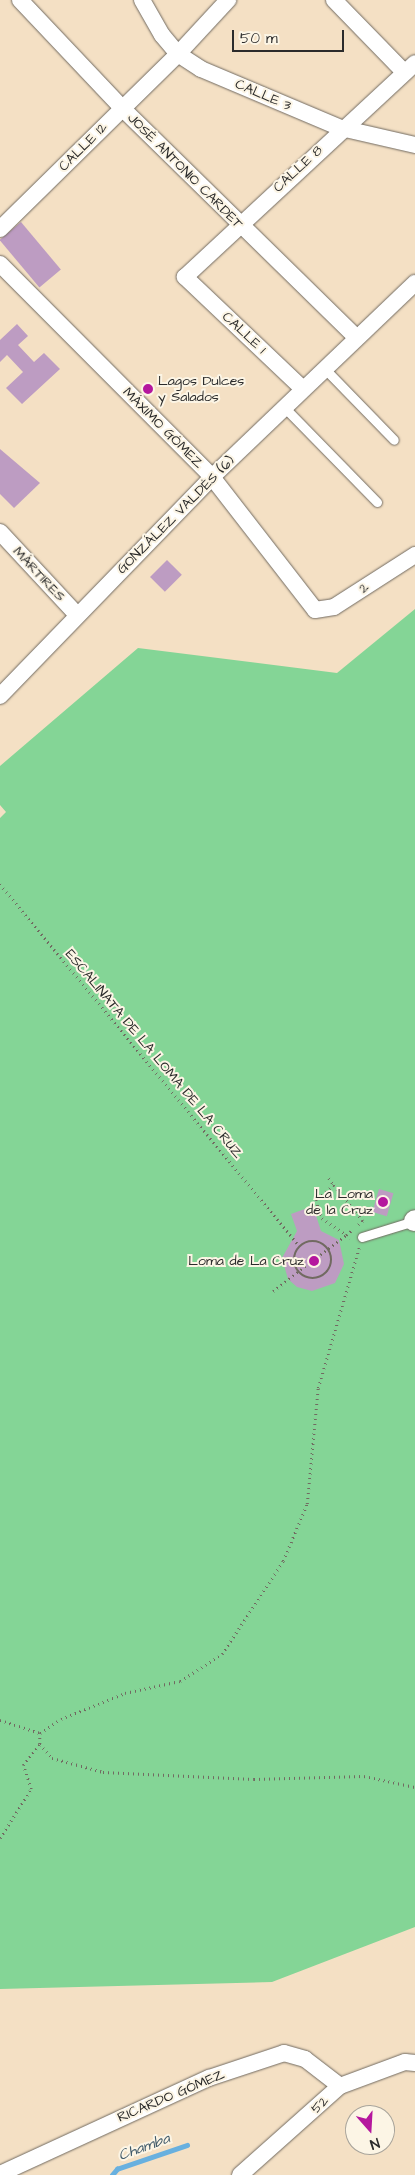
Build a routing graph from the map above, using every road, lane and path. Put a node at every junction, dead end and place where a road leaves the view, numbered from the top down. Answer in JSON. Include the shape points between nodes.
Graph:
{"nodes":[{"id":1,"x":20,"y":0,"type":"edge"},
{"id":2,"x":142,"y":0,"type":"edge"},
{"id":3,"x":228,"y":0,"type":"edge"},
{"id":4,"x":334,"y":0,"type":"edge"},
{"id":5,"x":178,"y":54,"type":"junction"},
{"id":6,"x":410,"y":68,"type":"edge"},
{"id":7,"x":122,"y":108,"type":"junction"},
{"id":8,"x":341,"y":128,"type":"junction"},
{"id":9,"x":415,"y":146,"type":"edge"},
{"id":10,"x":239,"y":224,"type":"junction"},
{"id":11,"x":0,"y":229,"type":"edge"},
{"id":12,"x":0,"y":264,"type":"edge"},
{"id":13,"x":185,"y":277,"type":"joint"},
{"id":14,"x":415,"y":283,"type":"edge"},
{"id":15,"x":356,"y":337,"type":"junction"},
{"id":16,"x":324,"y":368,"type":"junction"},
{"id":17,"x":303,"y":389,"type":"junction"},
{"id":18,"x":284,"y":407,"type":"junction"},
{"id":19,"x":394,"y":440,"type":"dead end"},
{"id":20,"x":212,"y":477,"type":"junction"},
{"id":21,"x":377,"y":502,"type":"dead end"},
{"id":22,"x":0,"y":532,"type":"edge"},
{"id":23,"x":415,"y":555,"type":"edge"},
{"id":24,"x":310,"y":606,"type":"joint"},
{"id":25,"x":77,"y":615,"type":"junction"},
{"id":26,"x":0,"y":696,"type":"edge"},
{"id":27,"x":0,"y":884,"type":"edge"},
{"id":28,"x":329,"y":1178,"type":"dead end"},
{"id":29,"x":334,"y":1185,"type":"junction"},
{"id":30,"x":415,"y":1221,"type":"edge"},
{"id":31,"x":346,"y":1235,"type":"junction"},
{"id":32,"x":362,"y":1237,"type":"joint"},
{"id":33,"x":300,"y":1246,"type":"junction"},
{"id":34,"x":328,"y":1248,"type":"junction"},
{"id":35,"x":298,"y":1272,"type":"junction"},
{"id":36,"x":273,"y":1292,"type":"dead end"},
{"id":37,"x":0,"y":1720,"type":"edge"},
{"id":38,"x":40,"y":1733,"type":"junction"},
{"id":39,"x":40,"y":1744,"type":"junction"},
{"id":40,"x":415,"y":1787,"type":"edge"},
{"id":41,"x":0,"y":1838,"type":"edge"},
{"id":42,"x":415,"y":2063,"type":"edge"},
{"id":43,"x":340,"y":2086,"type":"junction"},
{"id":44,"x":0,"y":2174,"type":"edge"},
{"id":45,"x":240,"y":2175,"type":"edge"}],
"edges":[{"from":1,"to":7,"type":"street","name":"JOSÉ ANTONIO CARDET"},
{"from":2,"to":5,"type":"street","name":"CALLE 3","via":[[162,35]]},
{"from":3,"to":5,"type":"street","name":"CALLE 12"},
{"from":4,"to":6,"type":"street"},
{"from":5,"to":7,"type":"street","name":"CALLE 12"},
{"from":5,"to":8,"type":"street","name":"CALLE 3","via":[[201,69]]},
{"from":6,"to":8,"type":"street","name":"CALLE 8"},
{"from":7,"to":10,"type":"street","name":"JOSÉ ANTONIO CARDET"},
{"from":7,"to":11,"type":"street","name":"CALLE 12"},
{"from":8,"to":9,"type":"street","name":"CALLE 3"},
{"from":8,"to":10,"type":"street","name":"CALLE 8"},
{"from":10,"to":13,"type":"street","name":"CALLE 8"},
{"from":10,"to":15,"type":"street","name":"JOSÉ ANTONIO CARDET"},
{"from":12,"to":20,"type":"street","name":"MÁXIMO GÓMEZ"},
{"from":13,"to":17,"type":"street","name":"CALLE 1"},
{"from":14,"to":15,"type":"street","name":"GONZÁLEZ VALDÉS (6)"},
{"from":15,"to":16,"type":"street","name":"GONZÁLEZ VALDÉS (6)"},
{"from":16,"to":17,"type":"street","name":"GONZÁLEZ VALDÉS (6)"},
{"from":16,"to":19,"type":"lane"},
{"from":17,"to":18,"type":"street","name":"GONZÁLEZ VALDÉS (6)"},
{"from":18,"to":20,"type":"street","name":"GONZÁLEZ VALDÉS (6)"},
{"from":18,"to":21,"type":"lane"},
{"from":20,"to":24,"type":"street","name":"MÁXIMO GÓMEZ"},
{"from":20,"to":25,"type":"street","name":"GONZÁLEZ VALDÉS (6)"},
{"from":22,"to":25,"type":"street","name":"MÁRTIRES"},
{"from":23,"to":24,"type":"street","name":"2","via":[[334,607],[320,610]]},
{"from":25,"to":26,"type":"street","name":"GONZÁLEZ VALDÉS (6)"},
{"from":27,"to":33,"type":"path","name":"ESCALINATA DE LA LOMA DE LA CRUZ"},
{"from":28,"to":29,"type":"path"},
{"from":29,"to":31,"type":"path","via":[[363,1221]]},
{"from":29,"to":31,"type":"path","via":[[316,1200],[322,1218]]},
{"from":30,"to":32,"type":"lane"},
{"from":31,"to":34,"type":"path"},
{"from":32,"to":38,"type":"path","via":[[318,1388],[307,1504],[283,1560],[222,1654],[180,1681],[125,1693],[61,1720]]},
{"from":33,"to":34,"type":"path","via":[[312,1241]]},
{"from":33,"to":35,"type":"path","via":[[294,1256]]},
{"from":34,"to":35,"type":"path"},
{"from":34,"to":35,"type":"path","via":[[332,1261],[328,1273],[309,1279]]},
{"from":35,"to":36,"type":"path"},
{"from":37,"to":38,"type":"path"},
{"from":38,"to":39,"type":"path"},
{"from":39,"to":40,"type":"path","via":[[52,1758],[103,1772],[254,1780],[364,1776]]},
{"from":39,"to":41,"type":"path","via":[[23,1765],[30,1789]]},
{"from":42,"to":43,"type":"street","name":"52","via":[[405,2062]]},
{"from":43,"to":44,"type":"street","name":"RICARDO GÓMEZ","via":[[305,2059],[284,2053],[208,2078]]},
{"from":43,"to":45,"type":"street","name":"52"}]}
